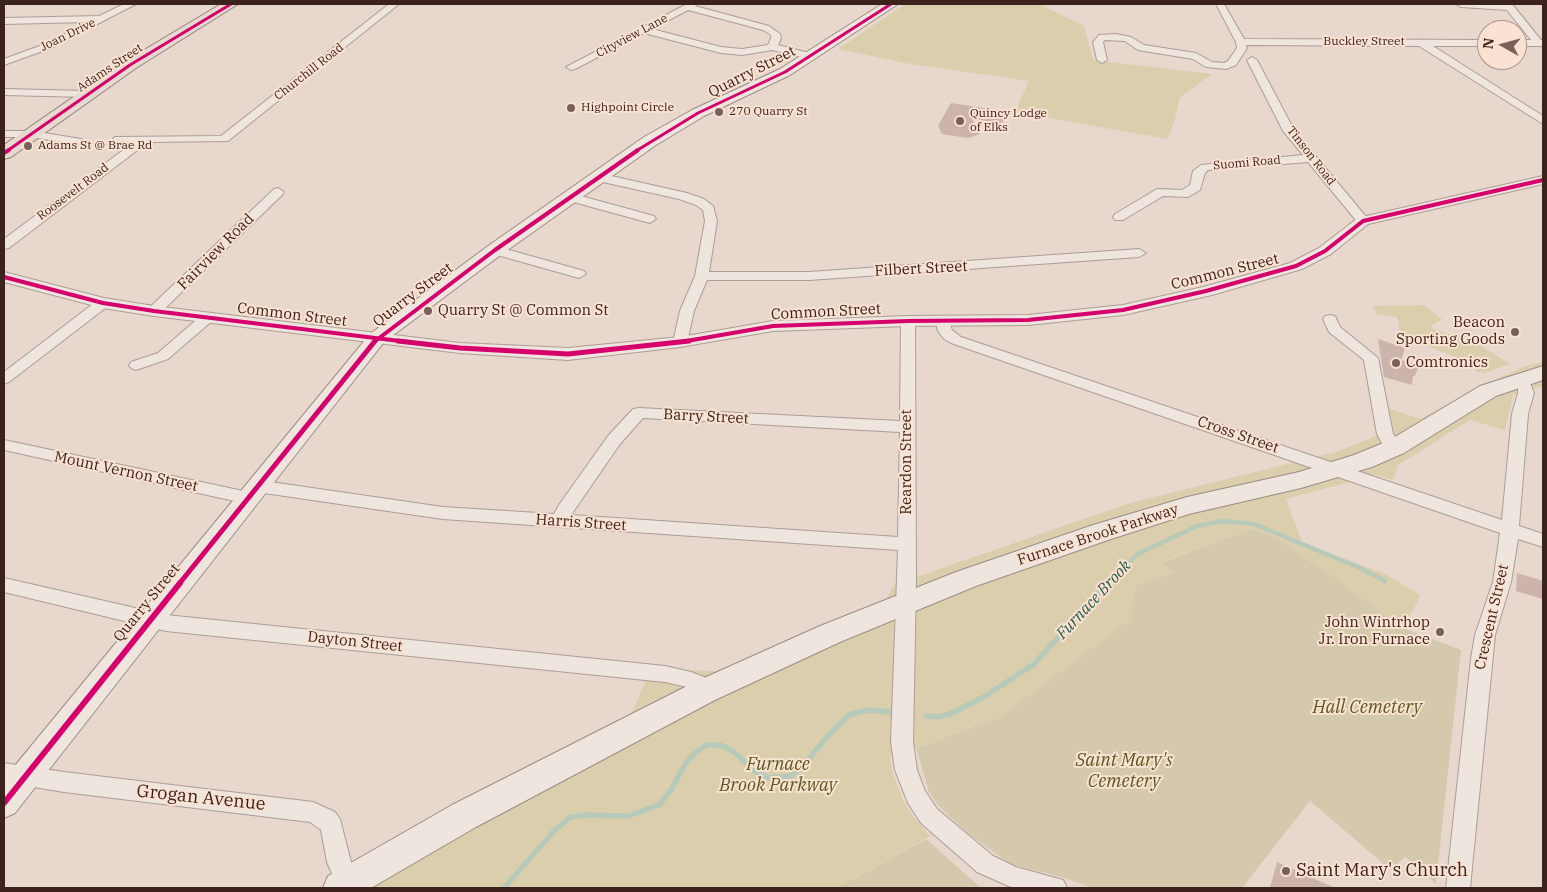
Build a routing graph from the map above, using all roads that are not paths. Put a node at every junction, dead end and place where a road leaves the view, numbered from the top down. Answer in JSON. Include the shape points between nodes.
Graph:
{"nodes":[{"id":1,"x":131,"y":4,"type":"edge"},
{"id":2,"x":231,"y":4,"type":"edge"},
{"id":3,"x":394,"y":4,"type":"edge"},
{"id":4,"x":891,"y":4,"type":"edge"},
{"id":5,"x":1220,"y":4,"type":"edge"},
{"id":6,"x":1461,"y":4,"type":"edge"},
{"id":7,"x":690,"y":5,"type":"edge"},
{"id":8,"x":1508,"y":6,"type":"edge"},
{"id":9,"x":102,"y":19,"type":"junction"},
{"id":10,"x":4,"y":20,"type":"edge"},
{"id":11,"x":644,"y":30,"type":"junction"},
{"id":12,"x":1241,"y":42,"type":"junction"},
{"id":13,"x":1422,"y":43,"type":"junction"},
{"id":14,"x":1477,"y":43,"type":"edge"},
{"id":15,"x":1527,"y":43,"type":"edge"},
{"id":16,"x":1541,"y":43,"type":"edge"},
{"id":17,"x":772,"y":47,"type":"junction"},
{"id":18,"x":809,"y":56,"type":"junction"},
{"id":19,"x":1102,"y":60,"type":"dead end"},
{"id":20,"x":1252,"y":60,"type":"dead end"},
{"id":21,"x":4,"y":62,"type":"edge"},
{"id":22,"x":571,"y":67,"type":"dead end"},
{"id":23,"x":4,"y":92,"type":"edge"},
{"id":24,"x":87,"y":94,"type":"junction"},
{"id":25,"x":1543,"y":121,"type":"edge"},
{"id":26,"x":4,"y":134,"type":"edge"},
{"id":27,"x":32,"y":134,"type":"junction"},
{"id":28,"x":119,"y":139,"type":"dead end"},
{"id":29,"x":144,"y":140,"type":"junction"},
{"id":30,"x":81,"y":142,"type":"dead end"},
{"id":31,"x":4,"y":154,"type":"edge"},
{"id":32,"x":1309,"y":158,"type":"junction"},
{"id":33,"x":598,"y":177,"type":"junction"},
{"id":34,"x":1543,"y":180,"type":"edge"},
{"id":35,"x":278,"y":192,"type":"dead end"},
{"id":36,"x":570,"y":197,"type":"junction"},
{"id":37,"x":1119,"y":217,"type":"dead end"},
{"id":38,"x":650,"y":219,"type":"dead end"},
{"id":39,"x":1363,"y":221,"type":"junction"},
{"id":40,"x":4,"y":245,"type":"edge"},
{"id":41,"x":495,"y":250,"type":"junction"},
{"id":42,"x":1139,"y":253,"type":"dead end"},
{"id":43,"x":579,"y":274,"type":"dead end"},
{"id":44,"x":702,"y":276,"type":"junction"},
{"id":45,"x":4,"y":277,"type":"edge"},
{"id":46,"x":103,"y":303,"type":"junction"},
{"id":47,"x":154,"y":311,"type":"junction"},
{"id":48,"x":207,"y":318,"type":"junction"},
{"id":49,"x":1330,"y":319,"type":"dead end"},
{"id":50,"x":908,"y":321,"type":"junction"},
{"id":51,"x":943,"y":322,"type":"junction"},
{"id":52,"x":377,"y":338,"type":"junction"},
{"id":53,"x":680,"y":342,"type":"junction"},
{"id":54,"x":136,"y":365,"type":"dead end"},
{"id":55,"x":1531,"y":377,"type":"edge"},
{"id":56,"x":4,"y":379,"type":"edge"},
{"id":57,"x":908,"y":427,"type":"junction"},
{"id":58,"x":4,"y":445,"type":"edge"},
{"id":59,"x":1396,"y":447,"type":"junction"},
{"id":60,"x":1339,"y":470,"type":"junction"},
{"id":61,"x":252,"y":492,"type":"junction"},
{"id":62,"x":560,"y":522,"type":"junction"},
{"id":63,"x":1510,"y":528,"type":"junction"},
{"id":64,"x":1543,"y":541,"type":"edge"},
{"id":65,"x":907,"y":544,"type":"junction"},
{"id":66,"x":4,"y":584,"type":"edge"},
{"id":67,"x":906,"y":602,"type":"junction"},
{"id":68,"x":150,"y":620,"type":"junction"},
{"id":69,"x":705,"y":690,"type":"junction"},
{"id":70,"x":14,"y":774,"type":"edge"},
{"id":71,"x":4,"y":802,"type":"edge"},
{"id":72,"x":344,"y":886,"type":"edge"},
{"id":73,"x":1055,"y":888,"type":"edge"},
{"id":74,"x":1458,"y":888,"type":"edge"}],
"edges":[{"from":1,"to":9,"type":"street","name":"Joan Drive"},
{"from":2,"to":24,"type":"main road","name":"Adams Street"},
{"from":3,"to":29,"type":"street","name":"Churchill Road","via":[[224,139]]},
{"from":4,"to":18,"type":"main road","name":"Quarry Street"},
{"from":5,"to":12,"type":"street"},
{"from":6,"to":8,"type":"street"},
{"from":7,"to":11,"type":"street","name":"Cityview Lane"},
{"from":7,"to":17,"type":"street","via":[[766,28],[775,34]]},
{"from":8,"to":16,"type":"street"},
{"from":9,"to":10,"type":"street"},
{"from":9,"to":21,"type":"street","name":"Joan Drive","via":[[48,46]]},
{"from":11,"to":17,"type":"street","via":[[732,52]]},
{"from":11,"to":22,"type":"street","name":"Cityview Lane"},
{"from":12,"to":13,"type":"street","name":"Buckley Street"},
{"from":12,"to":19,"type":"street","via":[[1242,48],[1226,66],[1210,65],[1185,53],[1141,48],[1128,39],[1102,37],[1098,42]]},
{"from":13,"to":14,"type":"street","name":"Buckley Street"},
{"from":13,"to":25,"type":"street"},
{"from":15,"to":16,"type":"street"},
{"from":17,"to":18,"type":"street"},
{"from":18,"to":33,"type":"main road","name":"Quarry Street","via":[[785,72],[674,125]]},
{"from":20,"to":32,"type":"street","name":"Tinson Road","via":[[1290,131]]},
{"from":23,"to":24,"type":"street"},
{"from":24,"to":27,"type":"main road","name":"Adams Street"},
{"from":26,"to":27,"type":"street"},
{"from":27,"to":30,"type":"street"},
{"from":27,"to":31,"type":"main road","name":"Adams Street"},
{"from":28,"to":29,"type":"street"},
{"from":29,"to":40,"type":"street","name":"Roosevelt Road"},
{"from":32,"to":37,"type":"street","name":"Suomi Road","via":[[1205,167],[1199,171],[1196,187],[1184,194],[1161,192]]},
{"from":32,"to":39,"type":"street","name":"Tinson Road"},
{"from":33,"to":36,"type":"main road","name":"Quarry Street"},
{"from":33,"to":44,"type":"street","via":[[682,196],[709,209],[711,221]]},
{"from":34,"to":39,"type":"street","name":"Common Street"},
{"from":35,"to":47,"type":"street","name":"Fairview Road"},
{"from":36,"to":38,"type":"street"},
{"from":36,"to":41,"type":"main road","name":"Quarry Street"},
{"from":39,"to":51,"type":"street","name":"Common Street","via":[[1325,251],[1296,266],[1206,291],[1123,310],[1078,316]]},
{"from":41,"to":43,"type":"street"},
{"from":41,"to":52,"type":"main road","name":"Quarry Street"},
{"from":42,"to":44,"type":"street","name":"Filbert Street","via":[[810,276]]},
{"from":44,"to":53,"type":"street","via":[[687,311]]},
{"from":45,"to":46,"type":"street","name":"Common Street"},
{"from":46,"to":47,"type":"street","name":"Common Street"},
{"from":46,"to":56,"type":"street"},
{"from":47,"to":48,"type":"street","name":"Common Street"},
{"from":48,"to":52,"type":"street","name":"Common Street"},
{"from":48,"to":54,"type":"street","via":[[163,356]]},
{"from":49,"to":59,"type":"street","via":[[1337,331],[1371,358],[1385,434]]},
{"from":50,"to":51,"type":"street","name":"Common Street"},
{"from":50,"to":53,"type":"street","name":"Common Street","via":[[774,326]]},
{"from":50,"to":57,"type":"street","name":"Reardon Street"},
{"from":51,"to":60,"type":"street","name":"Cross Street","via":[[945,331],[956,340]]},
{"from":52,"to":53,"type":"street","name":"Common Street","via":[[460,348],[568,354]]},
{"from":52,"to":61,"type":"main road","name":"Quarry Street"},
{"from":55,"to":59,"type":"main road","name":"Furnace Brook Parkway","via":[[1479,396]]},
{"from":55,"to":63,"type":"street","name":"Crescent Street","via":[[1520,414]]},
{"from":57,"to":62,"type":"street","name":"Barry Street","via":[[639,413],[614,440],[565,509]]},
{"from":57,"to":65,"type":"street","name":"Reardon Street"},
{"from":58,"to":61,"type":"street","name":"Mount Vernon Street","via":[[160,480]]},
{"from":59,"to":60,"type":"main road","name":"Furnace Brook Parkway"},
{"from":60,"to":63,"type":"street","name":"Cross Street"},
{"from":60,"to":67,"type":"main road","name":"Furnace Brook Parkway","via":[[1143,518]]},
{"from":61,"to":62,"type":"street","name":"Harris Street"},
{"from":61,"to":68,"type":"main road","name":"Quarry Street"},
{"from":62,"to":65,"type":"street","name":"Harris Street"},
{"from":63,"to":64,"type":"street","name":"Cross Street"},
{"from":63,"to":74,"type":"street","name":"Crescent Street","via":[[1500,590],[1480,659]]},
{"from":65,"to":67,"type":"street","name":"Reardon Street"},
{"from":66,"to":68,"type":"street","name":"Dayton Street"},
{"from":67,"to":69,"type":"main road","name":"Furnace Brook Parkway"},
{"from":67,"to":73,"type":"street","name":"Reardon Street","via":[[902,742],[906,770],[916,796],[938,824],[985,864],[1003,874]]},
{"from":68,"to":69,"type":"street","name":"Dayton Street","via":[[665,674],[697,683]]},
{"from":68,"to":70,"type":"main road","name":"Quarry Street"},
{"from":69,"to":72,"type":"main road","name":"Furnace Brook Parkway","via":[[464,816]]},
{"from":70,"to":71,"type":"main road","name":"Quarry Street"},
{"from":70,"to":72,"type":"street","name":"Grogan Avenue","via":[[313,812],[327,819],[332,826]]}]}
